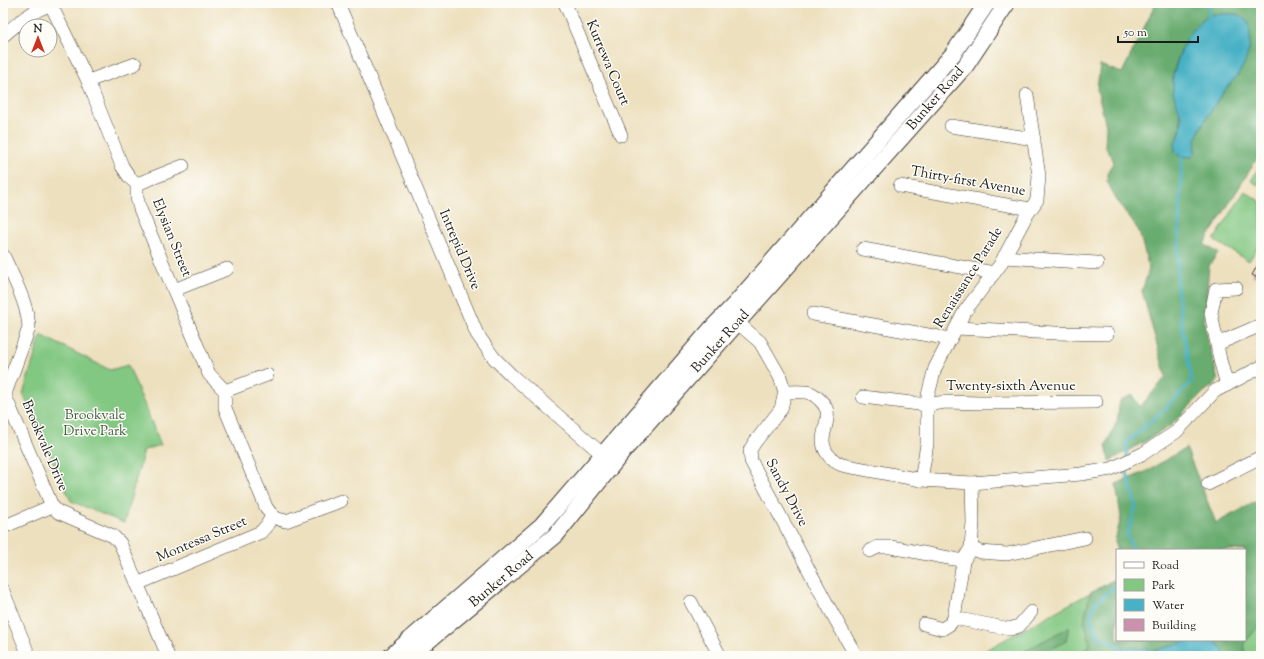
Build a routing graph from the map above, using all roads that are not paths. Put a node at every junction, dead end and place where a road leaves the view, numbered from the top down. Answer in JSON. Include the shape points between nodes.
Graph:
{"nodes":[{"id":1,"x":338,"y":3,"type":"edge"},
{"id":2,"x":565,"y":3,"type":"edge"},
{"id":3,"x":987,"y":3,"type":"edge"},
{"id":4,"x":1007,"y":3,"type":"edge"},
{"id":5,"x":51,"y":4,"type":"edge"},
{"id":6,"x":3,"y":36,"type":"edge"},
{"id":7,"x":953,"y":54,"type":"junction"},
{"id":8,"x":135,"y":64,"type":"dead end"},
{"id":9,"x":966,"y":65,"type":"junction"},
{"id":10,"x":88,"y":81,"type":"junction"},
{"id":11,"x":1027,"y":95,"type":"dead end"},
{"id":12,"x":951,"y":126,"type":"dead end"},
{"id":13,"x":621,"y":135,"type":"dead end"},
{"id":14,"x":1034,"y":139,"type":"junction"},
{"id":15,"x":184,"y":166,"type":"dead end"},
{"id":16,"x":137,"y":184,"type":"junction"},
{"id":17,"x":900,"y":186,"type":"dead end"},
{"id":18,"x":1030,"y":209,"type":"junction"},
{"id":19,"x":863,"y":249,"type":"dead end"},
{"id":20,"x":3,"y":255,"type":"edge"},
{"id":21,"x":1004,"y":257,"type":"junction"},
{"id":22,"x":1097,"y":263,"type":"dead end"},
{"id":23,"x":227,"y":269,"type":"dead end"},
{"id":24,"x":994,"y":273,"type":"junction"},
{"id":25,"x":1236,"y":288,"type":"dead end"},
{"id":26,"x":174,"y":290,"type":"junction"},
{"id":27,"x":813,"y":314,"type":"dead end"},
{"id":28,"x":732,"y":318,"type":"junction"},
{"id":29,"x":1261,"y":325,"type":"edge"},
{"id":30,"x":953,"y":333,"type":"junction"},
{"id":31,"x":1107,"y":334,"type":"dead end"},
{"id":32,"x":1217,"y":344,"type":"junction"},
{"id":33,"x":1261,"y":366,"type":"edge"},
{"id":34,"x":268,"y":375,"type":"dead end"},
{"id":35,"x":1227,"y":385,"type":"junction"},
{"id":36,"x":225,"y":391,"type":"junction"},
{"id":37,"x":785,"y":392,"type":"junction"},
{"id":38,"x":863,"y":397,"type":"dead end"},
{"id":39,"x":4,"y":399,"type":"edge"},
{"id":40,"x":1096,"y":402,"type":"dead end"},
{"id":41,"x":927,"y":405,"type":"junction"},
{"id":42,"x":1261,"y":457,"type":"edge"},
{"id":43,"x":609,"y":459,"type":"junction"},
{"id":44,"x":921,"y":480,"type":"junction"},
{"id":45,"x":972,"y":483,"type":"junction"},
{"id":46,"x":1208,"y":484,"type":"dead end"},
{"id":47,"x":340,"y":500,"type":"dead end"},
{"id":48,"x":52,"y":506,"type":"junction"},
{"id":49,"x":272,"y":516,"type":"junction"},
{"id":50,"x":3,"y":527,"type":"edge"},
{"id":51,"x":1085,"y":538,"type":"dead end"},
{"id":52,"x":971,"y":548,"type":"junction"},
{"id":53,"x":870,"y":551,"type":"dead end"},
{"id":54,"x":963,"y":561,"type":"junction"},
{"id":55,"x":137,"y":584,"type":"junction"},
{"id":56,"x":3,"y":591,"type":"edge"},
{"id":57,"x":690,"y":602,"type":"dead end"},
{"id":58,"x":1031,"y":612,"type":"dead end"},
{"id":59,"x":954,"y":618,"type":"junction"},
{"id":60,"x":924,"y":624,"type":"dead end"},
{"id":61,"x":29,"y":656,"type":"edge"},
{"id":62,"x":168,"y":656,"type":"edge"},
{"id":63,"x":391,"y":656,"type":"edge"},
{"id":64,"x":410,"y":656,"type":"edge"},
{"id":65,"x":720,"y":656,"type":"edge"},
{"id":66,"x":856,"y":656,"type":"edge"}],
"edges":[{"from":1,"to":43,"type":"street","name":"Intrepid Drive","via":[[477,334],[494,358],[511,375]]},
{"from":2,"to":13,"type":"street","name":"Kurrewa Court"},
{"from":3,"to":7,"type":"main road","name":"Bunker Road"},
{"from":4,"to":9,"type":"main road","name":"Bunker Road"},
{"from":5,"to":6,"type":"street","via":[[28,15]]},
{"from":5,"to":10,"type":"street"},
{"from":7,"to":9,"type":"main road"},
{"from":7,"to":28,"type":"main road","name":"Bunker Road"},
{"from":8,"to":10,"type":"street"},
{"from":9,"to":28,"type":"main road","name":"Bunker Road"},
{"from":10,"to":16,"type":"street","via":[[122,166]]},
{"from":11,"to":14,"type":"street","name":"Renaissance Parade"},
{"from":12,"to":14,"type":"street"},
{"from":14,"to":18,"type":"street","name":"Renaissance Parade","via":[[1039,176],[1037,200]]},
{"from":15,"to":16,"type":"street"},
{"from":16,"to":26,"type":"street","name":"Elysian Street","via":[[140,208]]},
{"from":17,"to":18,"type":"street","name":"Thirty-first Avenue"},
{"from":18,"to":21,"type":"street","name":"Renaissance Parade"},
{"from":19,"to":24,"type":"street"},
{"from":20,"to":39,"type":"street","name":"Brookvale Drive","via":[[26,308],[29,328]]},
{"from":21,"to":22,"type":"street"},
{"from":21,"to":24,"type":"street","name":"Renaissance Parade"},
{"from":23,"to":26,"type":"street"},
{"from":24,"to":30,"type":"street","name":"Renaissance Parade","via":[[965,311]]},
{"from":25,"to":32,"type":"street","via":[[1216,289],[1211,313]]},
{"from":26,"to":36,"type":"street","name":"Elysian Street","via":[[210,374]]},
{"from":27,"to":30,"type":"street"},
{"from":28,"to":37,"type":"street","via":[[760,342],[780,377]]},
{"from":28,"to":43,"type":"main road","name":"Bunker Road","via":[[668,402],[625,450]]},
{"from":29,"to":32,"type":"street"},
{"from":30,"to":31,"type":"street"},
{"from":30,"to":41,"type":"street","name":"Renaissance Parade","via":[[934,368]]},
{"from":32,"to":35,"type":"street"},
{"from":33,"to":35,"type":"street"},
{"from":34,"to":36,"type":"street"},
{"from":35,"to":45,"type":"street","via":[[1215,391],[1176,432],[1137,457],[1111,469]]},
{"from":36,"to":49,"type":"street","via":[[225,408],[266,508]]},
{"from":37,"to":44,"type":"street","via":[[809,393],[826,405],[828,420],[823,441],[826,454],[835,462]]},
{"from":37,"to":66,"type":"street","name":"Sandy Drive","via":[[781,409],[750,450],[751,461]]},
{"from":38,"to":41,"type":"street","name":"Twenty-sixth Avenue"},
{"from":39,"to":48,"type":"street","name":"Brookvale Drive"},
{"from":40,"to":41,"type":"street","name":"Twenty-sixth Avenue","via":[[945,402]]},
{"from":41,"to":44,"type":"street","name":"Renaissance Parade","via":[[927,444]]},
{"from":42,"to":46,"type":"street"},
{"from":43,"to":63,"type":"main road","name":"Bunker Road","via":[[542,525]]},
{"from":43,"to":64,"type":"main road","name":"Bunker Road","via":[[556,535]]},
{"from":44,"to":45,"type":"street"},
{"from":45,"to":52,"type":"street"},
{"from":47,"to":49,"type":"street","via":[[286,521]]},
{"from":48,"to":50,"type":"street"},
{"from":48,"to":55,"type":"street","name":"Brookvale Drive","via":[[58,512],[113,536],[120,543]]},
{"from":49,"to":55,"type":"street","name":"Montessa Street","via":[[261,532]]},
{"from":51,"to":52,"type":"street","via":[[1007,554],[980,552]]},
{"from":52,"to":54,"type":"street"},
{"from":53,"to":54,"type":"street","via":[[878,547],[891,547]]},
{"from":54,"to":59,"type":"street"},
{"from":55,"to":62,"type":"street","name":"Brookvale Drive"},
{"from":56,"to":61,"type":"street"},
{"from":57,"to":65,"type":"street"},
{"from":58,"to":59,"type":"street","via":[[1018,626],[1010,629]]},
{"from":59,"to":60,"type":"street","via":[[942,629]]}]}
